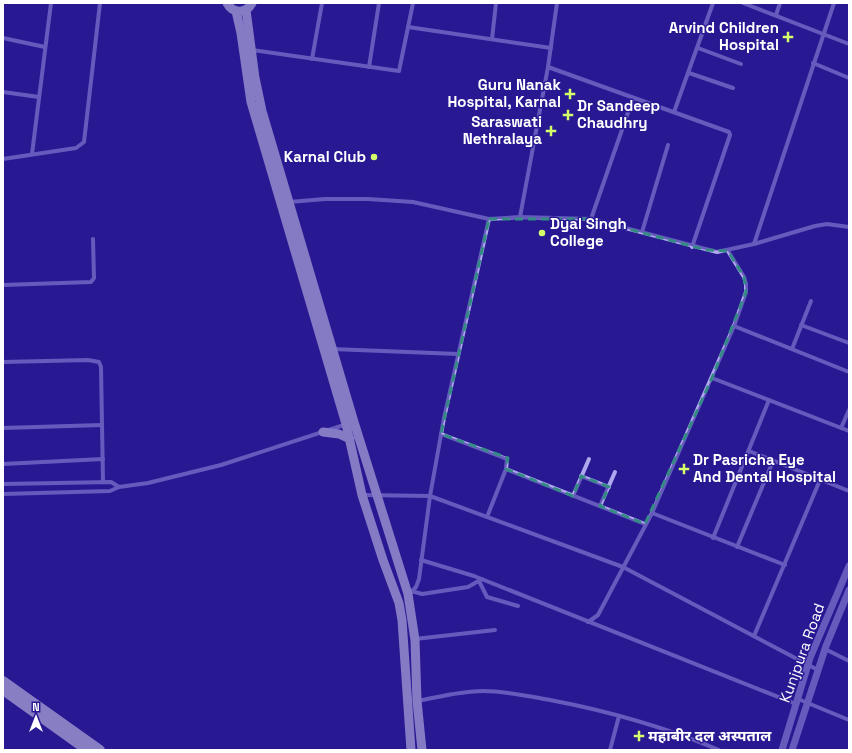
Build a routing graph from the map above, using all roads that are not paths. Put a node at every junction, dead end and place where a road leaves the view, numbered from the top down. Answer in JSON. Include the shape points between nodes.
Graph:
{"nodes":[{"id":1,"x":51,"y":3,"type":"edge"},
{"id":2,"x":100,"y":3,"type":"edge"},
{"id":3,"x":227,"y":3,"type":"edge"},
{"id":4,"x":322,"y":3,"type":"edge"},
{"id":5,"x":379,"y":3,"type":"edge"},
{"id":6,"x":412,"y":3,"type":"edge"},
{"id":7,"x":496,"y":3,"type":"edge"},
{"id":8,"x":557,"y":3,"type":"edge"},
{"id":9,"x":713,"y":3,"type":"edge"},
{"id":10,"x":743,"y":3,"type":"edge"},
{"id":11,"x":780,"y":3,"type":"edge"},
{"id":12,"x":834,"y":3,"type":"edge"},
{"id":13,"x":249,"y":6,"type":"edge"},
{"id":14,"x":236,"y":11,"type":"junction"},
{"id":15,"x":776,"y":15,"type":"junction"},
{"id":16,"x":408,"y":27,"type":"junction"},
{"id":17,"x":822,"y":33,"type":"junction"},
{"id":18,"x":3,"y":38,"type":"edge"},
{"id":19,"x":492,"y":39,"type":"junction"},
{"id":20,"x":849,"y":44,"type":"edge"},
{"id":21,"x":45,"y":47,"type":"junction"},
{"id":22,"x":551,"y":48,"type":"junction"},
{"id":23,"x":698,"y":48,"type":"junction"},
{"id":24,"x":252,"y":50,"type":"junction"},
{"id":25,"x":312,"y":59,"type":"junction"},
{"id":26,"x":813,"y":63,"type":"junction"},
{"id":27,"x":741,"y":64,"type":"dead end"},
{"id":28,"x":369,"y":67,"type":"junction"},
{"id":29,"x":548,"y":67,"type":"junction"},
{"id":30,"x":689,"y":73,"type":"junction"},
{"id":31,"x":849,"y":78,"type":"edge"},
{"id":32,"x":734,"y":88,"type":"dead end"},
{"id":33,"x":3,"y":92,"type":"edge"},
{"id":34,"x":39,"y":97,"type":"junction"},
{"id":35,"x":633,"y":98,"type":"junction"},
{"id":36,"x":674,"y":112,"type":"junction"},
{"id":37,"x":668,"y":145,"type":"dead end"},
{"id":38,"x":32,"y":154,"type":"junction"},
{"id":39,"x":3,"y":159,"type":"edge"},
{"id":40,"x":285,"y":202,"type":"junction"},
{"id":41,"x":520,"y":217,"type":"junction"},
{"id":42,"x":489,"y":219,"type":"junction"},
{"id":43,"x":591,"y":219,"type":"junction"},
{"id":44,"x":849,"y":227,"type":"edge"},
{"id":45,"x":642,"y":232,"type":"junction"},
{"id":46,"x":93,"y":239,"type":"dead end"},
{"id":47,"x":754,"y":244,"type":"junction"},
{"id":48,"x":692,"y":247,"type":"junction"},
{"id":49,"x":728,"y":251,"type":"junction"},
{"id":50,"x":3,"y":285,"type":"edge"},
{"id":51,"x":811,"y":301,"type":"dead end"},
{"id":52,"x":801,"y":325,"type":"junction"},
{"id":53,"x":734,"y":326,"type":"junction"},
{"id":54,"x":849,"y":343,"type":"edge"},
{"id":55,"x":792,"y":348,"type":"junction"},
{"id":56,"x":328,"y":350,"type":"junction"},
{"id":57,"x":458,"y":354,"type":"junction"},
{"id":58,"x":3,"y":362,"type":"edge"},
{"id":59,"x":849,"y":372,"type":"edge"},
{"id":60,"x":712,"y":378,"type":"junction"},
{"id":61,"x":769,"y":400,"type":"junction"},
{"id":62,"x":849,"y":410,"type":"edge"},
{"id":63,"x":350,"y":423,"type":"junction"},
{"id":64,"x":102,"y":425,"type":"junction"},
{"id":65,"x":3,"y":428,"type":"edge"},
{"id":66,"x":842,"y":428,"type":"junction"},
{"id":67,"x":849,"y":431,"type":"edge"},
{"id":68,"x":323,"y":432,"type":"junction"},
{"id":69,"x":441,"y":434,"type":"junction"},
{"id":70,"x":350,"y":439,"type":"junction"},
{"id":71,"x":749,"y":451,"type":"junction"},
{"id":72,"x":103,"y":459,"type":"junction"},
{"id":73,"x":589,"y":459,"type":"dead end"},
{"id":74,"x":773,"y":461,"type":"junction"},
{"id":75,"x":3,"y":464,"type":"edge"},
{"id":76,"x":506,"y":469,"type":"junction"},
{"id":77,"x":615,"y":472,"type":"dead end"},
{"id":78,"x":582,"y":476,"type":"junction"},
{"id":79,"x":820,"y":480,"type":"junction"},
{"id":80,"x":103,"y":482,"type":"junction"},
{"id":81,"x":3,"y":484,"type":"edge"},
{"id":82,"x":609,"y":486,"type":"junction"},
{"id":83,"x":119,"y":487,"type":"junction"},
{"id":84,"x":849,"y":491,"type":"edge"},
{"id":85,"x":3,"y":494,"type":"edge"},
{"id":86,"x":362,"y":495,"type":"junction"},
{"id":87,"x":377,"y":495,"type":"junction"},
{"id":88,"x":430,"y":496,"type":"junction"},
{"id":89,"x":573,"y":496,"type":"junction"},
{"id":90,"x":600,"y":506,"type":"junction"},
{"id":91,"x":652,"y":513,"type":"junction"},
{"id":92,"x":488,"y":517,"type":"junction"},
{"id":93,"x":645,"y":524,"type":"junction"},
{"id":94,"x":713,"y":538,"type":"junction"},
{"id":95,"x":737,"y":547,"type":"junction"},
{"id":96,"x":421,"y":560,"type":"junction"},
{"id":97,"x":785,"y":564,"type":"junction"},
{"id":98,"x":623,"y":567,"type":"junction"},
{"id":99,"x":849,"y":568,"type":"edge"},
{"id":100,"x":480,"y":580,"type":"junction"},
{"id":101,"x":849,"y":590,"type":"edge"},
{"id":102,"x":410,"y":593,"type":"junction"},
{"id":103,"x":518,"y":606,"type":"dead end"},
{"id":104,"x":588,"y":622,"type":"junction"},
{"id":105,"x":495,"y":630,"type":"dead end"},
{"id":106,"x":754,"y":636,"type":"junction"},
{"id":107,"x":415,"y":640,"type":"junction"},
{"id":108,"x":825,"y":649,"type":"junction"},
{"id":109,"x":849,"y":661,"type":"edge"},
{"id":110,"x":808,"y":665,"type":"junction"},
{"id":111,"x":405,"y":666,"type":"junction"},
{"id":112,"x":415,"y":666,"type":"junction"},
{"id":113,"x":818,"y":670,"type":"junction"},
{"id":114,"x":3,"y":681,"type":"edge"},
{"id":115,"x":3,"y":690,"type":"edge"},
{"id":116,"x":407,"y":701,"type":"junction"},
{"id":117,"x":417,"y":701,"type":"junction"},
{"id":118,"x":797,"y":702,"type":"junction"},
{"id":119,"x":807,"y":703,"type":"junction"},
{"id":120,"x":619,"y":716,"type":"junction"},
{"id":121,"x":849,"y":720,"type":"edge"},
{"id":122,"x":410,"y":738,"type":"junction"},
{"id":123,"x":421,"y":738,"type":"junction"},
{"id":124,"x":81,"y":745,"type":"edge"},
{"id":125,"x":100,"y":750,"type":"edge"},
{"id":126,"x":411,"y":750,"type":"edge"},
{"id":127,"x":422,"y":750,"type":"edge"},
{"id":128,"x":610,"y":750,"type":"edge"},
{"id":129,"x":719,"y":750,"type":"edge"},
{"id":130,"x":782,"y":750,"type":"edge"},
{"id":131,"x":792,"y":750,"type":"edge"}],
"edges":[{"from":1,"to":21,"type":"street"},
{"from":2,"to":38,"type":"street","via":[[84,142],[76,148]]},
{"from":3,"to":14,"type":"main road"},
{"from":4,"to":25,"type":"street"},
{"from":5,"to":28,"type":"street"},
{"from":6,"to":16,"type":"street"},
{"from":7,"to":19,"type":"street"},
{"from":8,"to":22,"type":"street"},
{"from":9,"to":23,"type":"street"},
{"from":10,"to":15,"type":"street"},
{"from":11,"to":15,"type":"street"},
{"from":12,"to":17,"type":"street"},
{"from":13,"to":14,"type":"main road"},
{"from":13,"to":24,"type":"main road"},
{"from":14,"to":40,"type":"main road","via":[[251,102]]},
{"from":15,"to":17,"type":"street"},
{"from":16,"to":19,"type":"street"},
{"from":16,"to":28,"type":"street","via":[[399,70]]},
{"from":17,"to":20,"type":"street"},
{"from":17,"to":26,"type":"street"},
{"from":18,"to":21,"type":"street"},
{"from":19,"to":22,"type":"street"},
{"from":21,"to":34,"type":"street"},
{"from":22,"to":29,"type":"street"},
{"from":23,"to":27,"type":"street"},
{"from":23,"to":30,"type":"street"},
{"from":24,"to":25,"type":"street"},
{"from":24,"to":40,"type":"main road","via":[[262,111]]},
{"from":25,"to":28,"type":"street"},
{"from":26,"to":31,"type":"street"},
{"from":26,"to":47,"type":"street"},
{"from":29,"to":35,"type":"street"},
{"from":29,"to":41,"type":"street"},
{"from":30,"to":32,"type":"street"},
{"from":30,"to":36,"type":"street"},
{"from":33,"to":34,"type":"street"},
{"from":34,"to":38,"type":"street"},
{"from":35,"to":36,"type":"street"},
{"from":35,"to":43,"type":"street"},
{"from":36,"to":48,"type":"street","via":[[726,130],[730,135]]},
{"from":37,"to":45,"type":"street"},
{"from":38,"to":39,"type":"street"},
{"from":40,"to":42,"type":"street","via":[[325,198],[413,202]]},
{"from":40,"to":56,"type":"main road"},
{"from":41,"to":42,"type":"street"},
{"from":41,"to":43,"type":"street"},
{"from":42,"to":57,"type":"street"},
{"from":43,"to":45,"type":"street"},
{"from":44,"to":47,"type":"street","via":[[827,224],[815,226]]},
{"from":45,"to":48,"type":"street"},
{"from":46,"to":50,"type":"street","via":[[94,278],[91,282]]},
{"from":47,"to":49,"type":"street"},
{"from":48,"to":49,"type":"street","via":[[717,252]]},
{"from":49,"to":53,"type":"street","via":[[746,284],[746,292]]},
{"from":51,"to":52,"type":"street"},
{"from":52,"to":54,"type":"street"},
{"from":52,"to":55,"type":"street"},
{"from":53,"to":55,"type":"street"},
{"from":53,"to":60,"type":"street"},
{"from":55,"to":59,"type":"street"},
{"from":56,"to":57,"type":"street"},
{"from":56,"to":63,"type":"main road"},
{"from":57,"to":69,"type":"street"},
{"from":58,"to":64,"type":"street","via":[[98,362],[101,367]]},
{"from":60,"to":61,"type":"street"},
{"from":60,"to":91,"type":"street"},
{"from":61,"to":66,"type":"street"},
{"from":61,"to":71,"type":"street"},
{"from":62,"to":66,"type":"street"},
{"from":63,"to":68,"type":"street"},
{"from":63,"to":70,"type":"main road"},
{"from":63,"to":87,"type":"main road"},
{"from":64,"to":65,"type":"street"},
{"from":64,"to":72,"type":"street"},
{"from":66,"to":67,"type":"street"},
{"from":68,"to":70,"type":"main road"},
{"from":68,"to":83,"type":"street","via":[[207,468],[148,483]]},
{"from":69,"to":76,"type":"street","via":[[504,457]]},
{"from":69,"to":88,"type":"street"},
{"from":70,"to":86,"type":"main road"},
{"from":71,"to":74,"type":"street"},
{"from":71,"to":94,"type":"street"},
{"from":72,"to":75,"type":"street"},
{"from":72,"to":80,"type":"street"},
{"from":73,"to":78,"type":"street"},
{"from":74,"to":79,"type":"street"},
{"from":74,"to":95,"type":"street"},
{"from":76,"to":89,"type":"street"},
{"from":76,"to":92,"type":"street"},
{"from":77,"to":82,"type":"street"},
{"from":78,"to":82,"type":"street"},
{"from":78,"to":89,"type":"street"},
{"from":79,"to":84,"type":"street"},
{"from":79,"to":97,"type":"street"},
{"from":80,"to":81,"type":"street"},
{"from":80,"to":83,"type":"street","via":[[111,482]]},
{"from":82,"to":90,"type":"street"},
{"from":83,"to":85,"type":"street","via":[[110,491]]},
{"from":86,"to":87,"type":"street"},
{"from":86,"to":111,"type":"main road","via":[[399,603]]},
{"from":87,"to":88,"type":"street"},
{"from":87,"to":102,"type":"main road"},
{"from":88,"to":92,"type":"street"},
{"from":88,"to":96,"type":"street"},
{"from":89,"to":90,"type":"street"},
{"from":90,"to":93,"type":"street"},
{"from":91,"to":93,"type":"street"},
{"from":91,"to":94,"type":"street"},
{"from":92,"to":98,"type":"street"},
{"from":93,"to":98,"type":"street"},
{"from":94,"to":95,"type":"street"},
{"from":95,"to":97,"type":"street"},
{"from":96,"to":100,"type":"street"},
{"from":96,"to":102,"type":"street","via":[[418,583]]},
{"from":97,"to":106,"type":"street"},
{"from":98,"to":104,"type":"street","via":[[598,615]]},
{"from":98,"to":106,"type":"street"},
{"from":99,"to":110,"type":"street","name":"Kunjpura Road"},
{"from":100,"to":102,"type":"street","via":[[468,587],[422,594]]},
{"from":100,"to":103,"type":"street","via":[[487,597]]},
{"from":100,"to":104,"type":"street"},
{"from":101,"to":108,"type":"street"},
{"from":102,"to":107,"type":"main road"},
{"from":104,"to":118,"type":"street"},
{"from":105,"to":107,"type":"street"},
{"from":106,"to":110,"type":"street"},
{"from":107,"to":112,"type":"main road"},
{"from":108,"to":109,"type":"street"},
{"from":108,"to":113,"type":"street"},
{"from":110,"to":113,"type":"street"},
{"from":110,"to":118,"type":"street","name":"Kunjpura Road"},
{"from":111,"to":112,"type":"main road"},
{"from":111,"to":116,"type":"main road"},
{"from":112,"to":117,"type":"main road"},
{"from":113,"to":119,"type":"street"},
{"from":114,"to":124,"type":"highway"},
{"from":115,"to":124,"type":"highway"},
{"from":116,"to":117,"type":"street"},
{"from":116,"to":122,"type":"main road"},
{"from":117,"to":120,"type":"street","via":[[465,692],[507,692],[578,705]]},
{"from":117,"to":123,"type":"main road"},
{"from":118,"to":119,"type":"street"},
{"from":118,"to":130,"type":"street","name":"Kunjpura Road"},
{"from":119,"to":121,"type":"street"},
{"from":119,"to":131,"type":"street"},
{"from":120,"to":128,"type":"street"},
{"from":120,"to":129,"type":"street","via":[[692,738]]},
{"from":122,"to":123,"type":"main road"},
{"from":122,"to":126,"type":"main road"},
{"from":123,"to":127,"type":"main road"},
{"from":124,"to":125,"type":"highway"}]}
